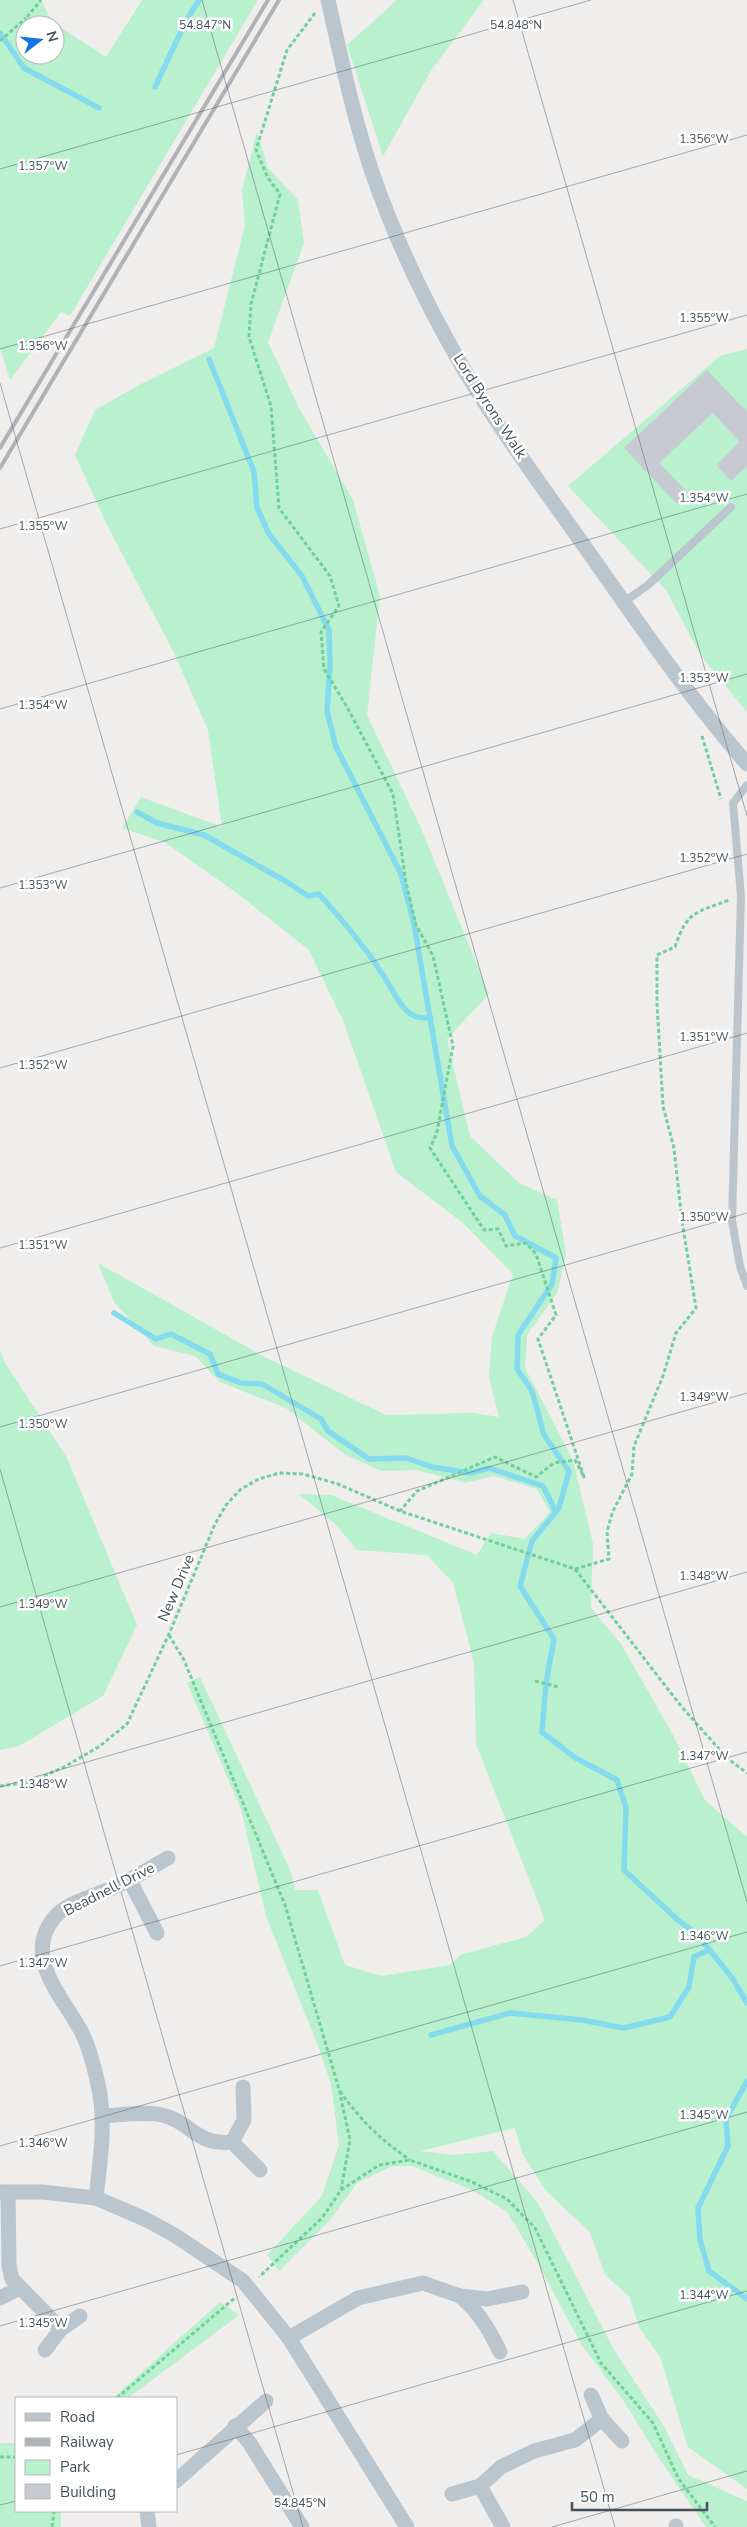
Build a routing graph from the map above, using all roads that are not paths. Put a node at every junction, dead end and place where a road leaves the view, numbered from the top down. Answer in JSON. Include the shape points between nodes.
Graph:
{"nodes":[{"id":1,"x":324,"y":4,"type":"edge"},
{"id":2,"x":730,"y":507,"type":"dead end"},
{"id":3,"x":624,"y":602,"type":"junction"},
{"id":4,"x":747,"y":764,"type":"edge"},
{"id":5,"x":747,"y":785,"type":"edge"},
{"id":6,"x":747,"y":1286,"type":"edge"},
{"id":7,"x":168,"y":1858,"type":"dead end"},
{"id":8,"x":129,"y":1879,"type":"junction"},
{"id":9,"x":157,"y":1933,"type":"dead end"},
{"id":10,"x":243,"y":2086,"type":"dead end"},
{"id":11,"x":103,"y":2116,"type":"junction"},
{"id":12,"x":232,"y":2142,"type":"junction"},
{"id":13,"x":260,"y":2170,"type":"dead end"},
{"id":14,"x":4,"y":2192,"type":"edge"},
{"id":15,"x":96,"y":2198,"type":"junction"},
{"id":16,"x":19,"y":2288,"type":"junction"},
{"id":17,"x":522,"y":2292,"type":"dead end"},
{"id":18,"x":460,"y":2296,"type":"junction"},
{"id":19,"x":0,"y":2298,"type":"edge"},
{"id":20,"x":80,"y":2316,"type":"dead end"},
{"id":21,"x":62,"y":2329,"type":"junction"},
{"id":22,"x":289,"y":2338,"type":"junction"},
{"id":23,"x":45,"y":2350,"type":"dead end"},
{"id":24,"x":500,"y":2352,"type":"dead end"},
{"id":25,"x":591,"y":2395,"type":"dead end"},
{"id":26,"x":266,"y":2401,"type":"dead end"},
{"id":27,"x":602,"y":2419,"type":"junction"},
{"id":28,"x":235,"y":2426,"type":"junction"},
{"id":29,"x":622,"y":2441,"type":"dead end"},
{"id":30,"x":178,"y":2479,"type":"edge"},
{"id":31,"x":480,"y":2486,"type":"junction"},
{"id":32,"x":452,"y":2494,"type":"dead end"},
{"id":33,"x":147,"y":2512,"type":"edge"},
{"id":34,"x":400,"y":2525,"type":"edge"},
{"id":35,"x":149,"y":2527,"type":"edge"},
{"id":36,"x":302,"y":2527,"type":"edge"},
{"id":37,"x":503,"y":2527,"type":"edge"}],
"edges":[{"from":1,"to":3,"type":"street","name":"Lord Byrons Walk","via":[[372,172],[425,296],[464,368],[512,443]]},
{"from":2,"to":3,"type":"lane","via":[[648,585]]},
{"from":3,"to":4,"type":"street","name":"Lord Byrons Walk","via":[[707,718]]},
{"from":5,"to":6,"type":"lane","via":[[733,803],[741,896],[732,1221]]},
{"from":7,"to":8,"type":"street","name":"Beadnell Drive"},
{"from":8,"to":9,"type":"street"},
{"from":8,"to":11,"type":"street","name":"Beadnell Drive","via":[[70,1905],[46,1931],[42,1949],[48,1977],[84,2038]]},
{"from":10,"to":12,"type":"street","via":[[244,2120]]},
{"from":11,"to":12,"type":"street","via":[[161,2115],[208,2140]]},
{"from":11,"to":15,"type":"street","name":"Beadnell Drive"},
{"from":12,"to":13,"type":"street"},
{"from":14,"to":15,"type":"street"},
{"from":14,"to":16,"type":"street","via":[[9,2266],[12,2279]]},
{"from":15,"to":22,"type":"street","via":[[176,2236],[242,2281]]},
{"from":16,"to":19,"type":"street"},
{"from":16,"to":21,"type":"street"},
{"from":17,"to":18,"type":"street","via":[[487,2300]]},
{"from":18,"to":22,"type":"street","via":[[424,2283],[358,2298]]},
{"from":18,"to":24,"type":"street","via":[[488,2326]]},
{"from":20,"to":21,"type":"street"},
{"from":21,"to":23,"type":"street"},
{"from":22,"to":34,"type":"street"},
{"from":25,"to":27,"type":"street"},
{"from":26,"to":28,"type":"street"},
{"from":27,"to":29,"type":"street"},
{"from":27,"to":31,"type":"street","via":[[575,2440],[534,2451],[501,2467]]},
{"from":28,"to":30,"type":"street"},
{"from":28,"to":36,"type":"street","via":[[249,2442]]},
{"from":31,"to":32,"type":"street"},
{"from":31,"to":37,"type":"street"},
{"from":33,"to":35,"type":"street"}]}
